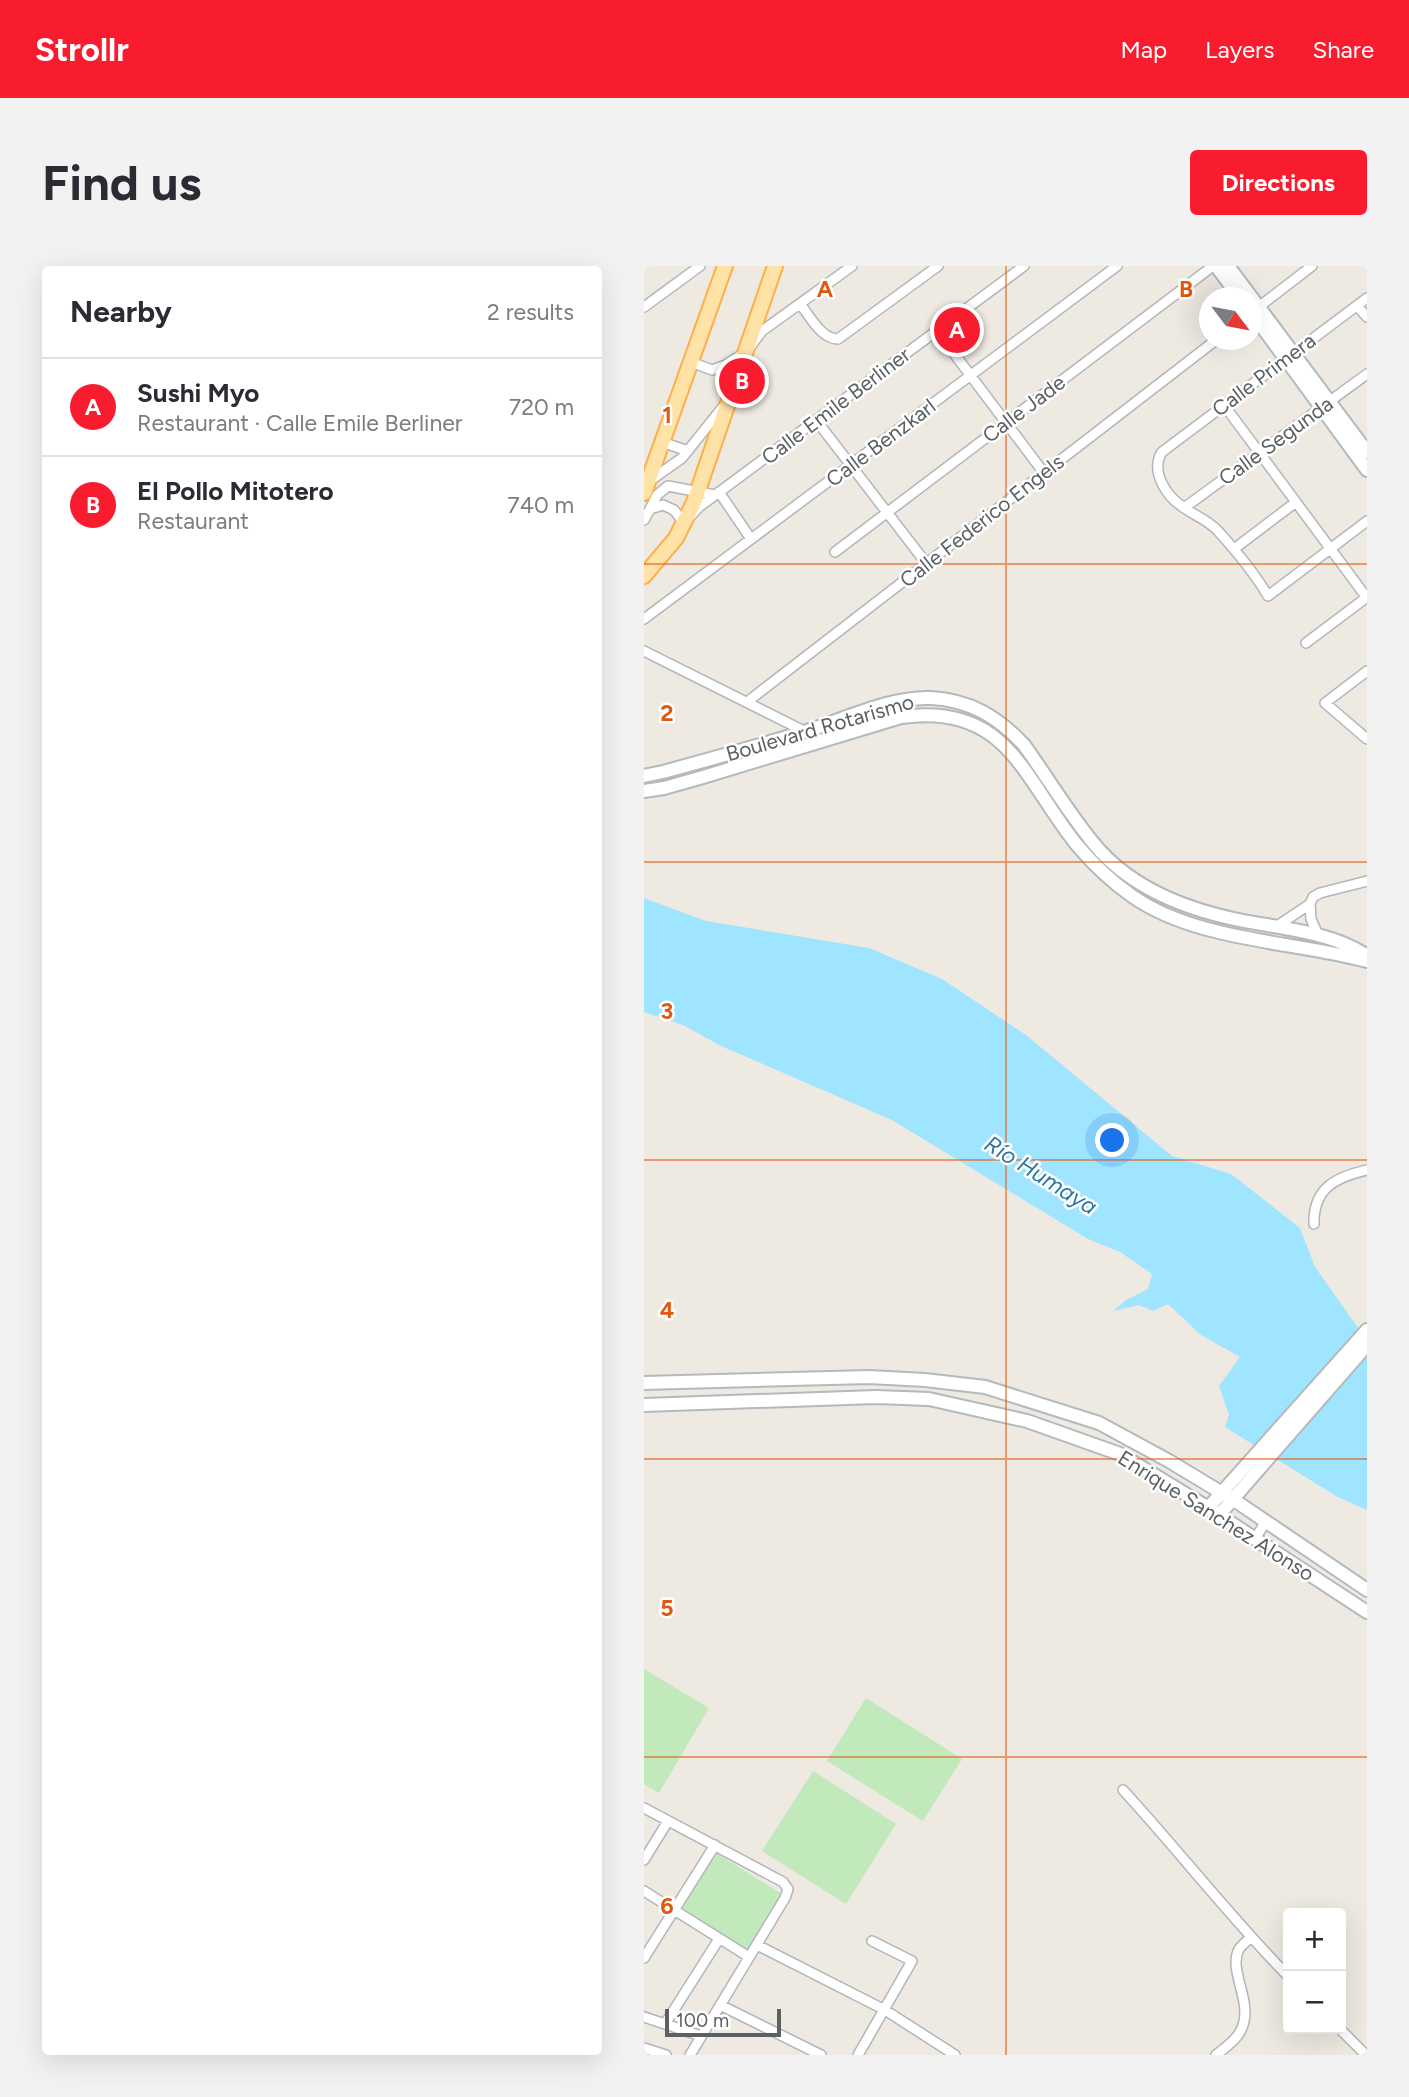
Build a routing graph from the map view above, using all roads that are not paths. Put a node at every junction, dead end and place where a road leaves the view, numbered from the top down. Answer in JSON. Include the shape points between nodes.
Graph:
{"nodes":[{"id":1,"x":700,"y":266,"type":"edge"},
{"id":2,"x":725,"y":266,"type":"edge"},
{"id":3,"x":775,"y":266,"type":"edge"},
{"id":4,"x":852,"y":266,"type":"edge"},
{"id":5,"x":937,"y":266,"type":"edge"},
{"id":6,"x":1024,"y":266,"type":"edge"},
{"id":7,"x":1117,"y":266,"type":"edge"},
{"id":8,"x":1215,"y":266,"type":"edge"},
{"id":9,"x":1228,"y":266,"type":"edge"},
{"id":10,"x":1312,"y":266,"type":"edge"},
{"id":11,"x":1231,"y":287,"type":"edge"},
{"id":12,"x":1240,"y":287,"type":"edge"},
{"id":13,"x":1367,"y":298,"type":"edge"},
{"id":14,"x":800,"y":304,"type":"junction"},
{"id":15,"x":1262,"y":305,"type":"edge"},
{"id":16,"x":1357,"y":306,"type":"junction"},
{"id":17,"x":644,"y":307,"type":"edge"},
{"id":18,"x":1367,"y":317,"type":"edge"},
{"id":19,"x":1262,"y":321,"type":"edge"},
{"id":20,"x":937,"y":331,"type":"junction"},
{"id":21,"x":1203,"y":350,"type":"edge"},
{"id":22,"x":747,"y":351,"type":"junction"},
{"id":23,"x":1289,"y":356,"type":"junction"},
{"id":24,"x":691,"y":362,"type":"junction"},
{"id":25,"x":1367,"y":374,"type":"edge"},
{"id":26,"x":971,"y":375,"type":"junction"},
{"id":27,"x":731,"y":397,"type":"junction"},
{"id":28,"x":1224,"y":405,"type":"junction"},
{"id":29,"x":1325,"y":405,"type":"junction"},
{"id":30,"x":816,"y":421,"type":"junction"},
{"id":31,"x":1006,"y":422,"type":"junction"},
{"id":32,"x":662,"y":442,"type":"junction"},
{"id":33,"x":1366,"y":450,"type":"edge"},
{"id":34,"x":688,"y":451,"type":"junction"},
{"id":35,"x":1259,"y":453,"type":"junction"},
{"id":36,"x":850,"y":465,"type":"junction"},
{"id":37,"x":1367,"y":470,"type":"edge"},
{"id":38,"x":1044,"y":473,"type":"junction"},
{"id":39,"x":645,"y":486,"type":"edge"},
{"id":40,"x":697,"y":492,"type":"junction"},
{"id":41,"x":717,"y":494,"type":"junction"},
{"id":42,"x":1296,"y":502,"type":"junction"},
{"id":43,"x":1184,"y":508,"type":"junction"},
{"id":44,"x":650,"y":509,"type":"junction"},
{"id":45,"x":886,"y":513,"type":"junction"},
{"id":46,"x":644,"y":520,"type":"edge"},
{"id":47,"x":1367,"y":522,"type":"edge"},
{"id":48,"x":684,"y":523,"type":"junction"},
{"id":49,"x":751,"y":539,"type":"junction"},
{"id":50,"x":1234,"y":548,"type":"junction"},
{"id":51,"x":1331,"y":549,"type":"junction"},
{"id":52,"x":835,"y":552,"type":"dead end"},
{"id":53,"x":926,"y":563,"type":"junction"},
{"id":54,"x":644,"y":576,"type":"edge"},
{"id":55,"x":1367,"y":598,"type":"edge"},
{"id":56,"x":644,"y":619,"type":"edge"},
{"id":57,"x":1306,"y":643,"type":"dead end"},
{"id":58,"x":644,"y":651,"type":"edge"},
{"id":59,"x":1367,"y":671,"type":"edge"},
{"id":60,"x":747,"y":702,"type":"junction"},
{"id":61,"x":805,"y":731,"type":"junction"},
{"id":62,"x":1367,"y":738,"type":"edge"},
{"id":63,"x":824,"y":742,"type":"junction"},
{"id":64,"x":762,"y":744,"type":"junction"},
{"id":65,"x":776,"y":756,"type":"junction"},
{"id":66,"x":644,"y":776,"type":"edge"},
{"id":67,"x":644,"y":791,"type":"edge"},
{"id":68,"x":1367,"y":881,"type":"edge"},
{"id":69,"x":1310,"y":904,"type":"junction"},
{"id":70,"x":1277,"y":926,"type":"junction"},
{"id":71,"x":1318,"y":937,"type":"junction"},
{"id":72,"x":1367,"y":958,"type":"edge"},
{"id":73,"x":1367,"y":1170,"type":"edge"},
{"id":74,"x":1314,"y":1224,"type":"dead end"},
{"id":75,"x":1367,"y":1330,"type":"edge"},
{"id":76,"x":1367,"y":1345,"type":"edge"},
{"id":77,"x":1330,"y":1379,"type":"junction"},
{"id":78,"x":644,"y":1383,"type":"edge"},
{"id":79,"x":644,"y":1405,"type":"edge"},
{"id":80,"x":1231,"y":1491,"type":"junction"},
{"id":81,"x":1213,"y":1511,"type":"junction"},
{"id":82,"x":1266,"y":1521,"type":"junction"},
{"id":83,"x":1255,"y":1539,"type":"junction"},
{"id":84,"x":1367,"y":1590,"type":"edge"},
{"id":85,"x":1367,"y":1612,"type":"edge"},
{"id":86,"x":1123,"y":1790,"type":"dead end"},
{"id":87,"x":644,"y":1808,"type":"edge"},
{"id":88,"x":668,"y":1821,"type":"junction"},
{"id":89,"x":715,"y":1845,"type":"junction"},
{"id":90,"x":644,"y":1860,"type":"edge"},
{"id":91,"x":644,"y":1891,"type":"edge"},
{"id":92,"x":674,"y":1910,"type":"junction"},
{"id":93,"x":1251,"y":1937,"type":"junction"},
{"id":94,"x":719,"y":1938,"type":"junction"},
{"id":95,"x":872,"y":1941,"type":"dead end"},
{"id":96,"x":757,"y":1945,"type":"junction"},
{"id":97,"x":750,"y":1957,"type":"junction"},
{"id":98,"x":644,"y":1958,"type":"edge"},
{"id":99,"x":1283,"y":1971,"type":"edge"},
{"id":100,"x":720,"y":2005,"type":"junction"},
{"id":101,"x":885,"y":2010,"type":"junction"},
{"id":102,"x":644,"y":2017,"type":"edge"},
{"id":103,"x":665,"y":2024,"type":"junction"},
{"id":104,"x":1345,"y":2034,"type":"edge"},
{"id":105,"x":701,"y":2036,"type":"junction"},
{"id":106,"x":644,"y":2048,"type":"edge"},
{"id":107,"x":666,"y":2055,"type":"edge"},
{"id":108,"x":690,"y":2055,"type":"edge"},
{"id":109,"x":821,"y":2055,"type":"edge"},
{"id":110,"x":858,"y":2055,"type":"edge"},
{"id":111,"x":955,"y":2055,"type":"edge"},
{"id":112,"x":1216,"y":2055,"type":"edge"},
{"id":113,"x":1366,"y":2055,"type":"edge"}],
"edges":[{"from":1,"to":17,"type":"street"},
{"from":2,"to":24,"type":"main road"},
{"from":3,"to":22,"type":"main road"},
{"from":4,"to":14,"type":"street"},
{"from":5,"to":14,"type":"street","via":[[838,339],[824,335]]},
{"from":6,"to":20,"type":"street","name":"Calle Emile Berliner"},
{"from":7,"to":26,"type":"street","name":"Calle Benzkarl"},
{"from":8,"to":11,"type":"street"},
{"from":8,"to":31,"type":"street","name":"Calle Jade"},
{"from":9,"to":12,"type":"street"},
{"from":10,"to":15,"type":"street"},
{"from":13,"to":16,"type":"street","name":"Calle Primera"},
{"from":14,"to":22,"type":"street","via":[[762,331]]},
{"from":16,"to":18,"type":"street"},
{"from":16,"to":23,"type":"street","name":"Calle Primera"},
{"from":19,"to":23,"type":"street"},
{"from":20,"to":26,"type":"street"},
{"from":20,"to":30,"type":"street","name":"Calle Emile Berliner"},
{"from":21,"to":38,"type":"street","name":"Calle Federico Engels"},
{"from":22,"to":24,"type":"street","via":[[719,369]]},
{"from":22,"to":27,"type":"main road"},
{"from":23,"to":28,"type":"street","name":"Calle Primera"},
{"from":23,"to":29,"type":"street"},
{"from":24,"to":32,"type":"main road"},
{"from":25,"to":29,"type":"street","name":"Calle Segunda"},
{"from":26,"to":31,"type":"street"},
{"from":26,"to":36,"type":"street","name":"Calle Benzkarl"},
{"from":27,"to":34,"type":"street"},
{"from":27,"to":40,"type":"main road"},
{"from":28,"to":35,"type":"street"},
{"from":28,"to":43,"type":"street","name":"Calle Primera","via":[[1162,452],[1157,464],[1166,490]]},
{"from":29,"to":33,"type":"street"},
{"from":29,"to":35,"type":"street","name":"Calle Segunda"},
{"from":29,"to":37,"type":"street"},
{"from":30,"to":36,"type":"street"},
{"from":30,"to":41,"type":"street","name":"Calle Emile Berliner"},
{"from":31,"to":38,"type":"street"},
{"from":31,"to":45,"type":"street","name":"Calle Jade"},
{"from":32,"to":34,"type":"street"},
{"from":32,"to":39,"type":"main road"},
{"from":34,"to":39,"type":"street"},
{"from":35,"to":42,"type":"street"},
{"from":35,"to":43,"type":"street","name":"Calle Segunda"},
{"from":36,"to":45,"type":"street"},
{"from":36,"to":49,"type":"street","name":"Calle Benzkarl"},
{"from":38,"to":53,"type":"street","name":"Calle Federico Engels"},
{"from":40,"to":41,"type":"street"},
{"from":40,"to":44,"type":"street","via":[[668,486]]},
{"from":40,"to":48,"type":"main road"},
{"from":41,"to":48,"type":"street","name":"Calle Emile Berliner"},
{"from":41,"to":49,"type":"street"},
{"from":42,"to":50,"type":"street"},
{"from":42,"to":51,"type":"street"},
{"from":43,"to":50,"type":"street","via":[[1208,521]]},
{"from":44,"to":46,"type":"street"},
{"from":44,"to":48,"type":"street","via":[[667,506]]},
{"from":45,"to":52,"type":"street","name":"Calle Jade"},
{"from":45,"to":53,"type":"street"},
{"from":47,"to":51,"type":"street"},
{"from":48,"to":54,"type":"main road"},
{"from":49,"to":56,"type":"street","name":"Calle Benzkarl"},
{"from":50,"to":51,"type":"street","via":[[1268,596]]},
{"from":51,"to":55,"type":"street"},
{"from":53,"to":60,"type":"street","name":"Calle Federico Engels"},
{"from":55,"to":57,"type":"street"},
{"from":58,"to":60,"type":"street"},
{"from":59,"to":62,"type":"street","via":[[1325,704]]},
{"from":60,"to":61,"type":"street"},
{"from":61,"to":63,"type":"street"},
{"from":61,"to":64,"type":"street","name":"Boulevard Rotarismo"},
{"from":61,"to":70,"type":"street","name":"Boulevard Rotarismo","via":[[916,698],[974,707],[1000,721],[1024,745],[1096,846],[1138,882],[1194,909]]},
{"from":63,"to":65,"type":"street","name":"Boulevard Rotarismo"},
{"from":63,"to":72,"type":"street","name":"Boulevard Rotarismo","via":[[901,717],[933,714],[962,719],[1004,746],[1082,851],[1115,883],[1153,909],[1186,923],[1237,935]]},
{"from":64,"to":65,"type":"street"},
{"from":64,"to":66,"type":"street","name":"Boulevard Rotarismo"},
{"from":65,"to":67,"type":"street","name":"Boulevard Rotarismo"},
{"from":68,"to":69,"type":"street","via":[[1320,893]]},
{"from":69,"to":70,"type":"street"},
{"from":69,"to":71,"type":"street"},
{"from":70,"to":71,"type":"street","name":"Boulevard Rotarismo"},
{"from":71,"to":72,"type":"street","name":"Boulevard Rotarismo","via":[[1348,945]]},
{"from":73,"to":74,"type":"street","via":[[1329,1185],[1319,1197]]},
{"from":75,"to":77,"type":"street"},
{"from":76,"to":77,"type":"street"},
{"from":77,"to":80,"type":"street"},
{"from":78,"to":80,"type":"street","name":"Enrique Sanchez Alonso","via":[[869,1377],[985,1387],[1099,1423]]},
{"from":79,"to":81,"type":"street","name":"Enrique Sanchez Alonso","via":[[929,1399],[1027,1421],[1120,1454]]},
{"from":80,"to":81,"type":"street"},
{"from":80,"to":82,"type":"street","name":"Enrique Sanchez Alonso"},
{"from":81,"to":83,"type":"street","name":"Enrique Sanchez Alonso"},
{"from":82,"to":83,"type":"street"},
{"from":82,"to":84,"type":"street","name":"Enrique Sanchez Alonso"},
{"from":83,"to":85,"type":"street","name":"Enrique Sanchez Alonso"},
{"from":86,"to":93,"type":"street"},
{"from":87,"to":88,"type":"street"},
{"from":88,"to":89,"type":"street"},
{"from":88,"to":90,"type":"street"},
{"from":89,"to":92,"type":"street"},
{"from":89,"to":96,"type":"street","via":[[788,1889]]},
{"from":91,"to":92,"type":"street"},
{"from":92,"to":94,"type":"street"},
{"from":92,"to":98,"type":"street"},
{"from":93,"to":99,"type":"street"},
{"from":93,"to":112,"type":"street","via":[[1236,1959],[1245,2022],[1235,2039]]},
{"from":94,"to":97,"type":"street"},
{"from":94,"to":103,"type":"street"},
{"from":95,"to":101,"type":"street","via":[[912,1961]]},
{"from":96,"to":97,"type":"street"},
{"from":96,"to":101,"type":"street"},
{"from":97,"to":100,"type":"street"},
{"from":100,"to":105,"type":"street"},
{"from":100,"to":109,"type":"street"},
{"from":101,"to":110,"type":"street"},
{"from":101,"to":111,"type":"street"},
{"from":102,"to":103,"type":"street"},
{"from":103,"to":105,"type":"street"},
{"from":104,"to":113,"type":"street"},
{"from":105,"to":108,"type":"street"},
{"from":106,"to":107,"type":"street"}]}
